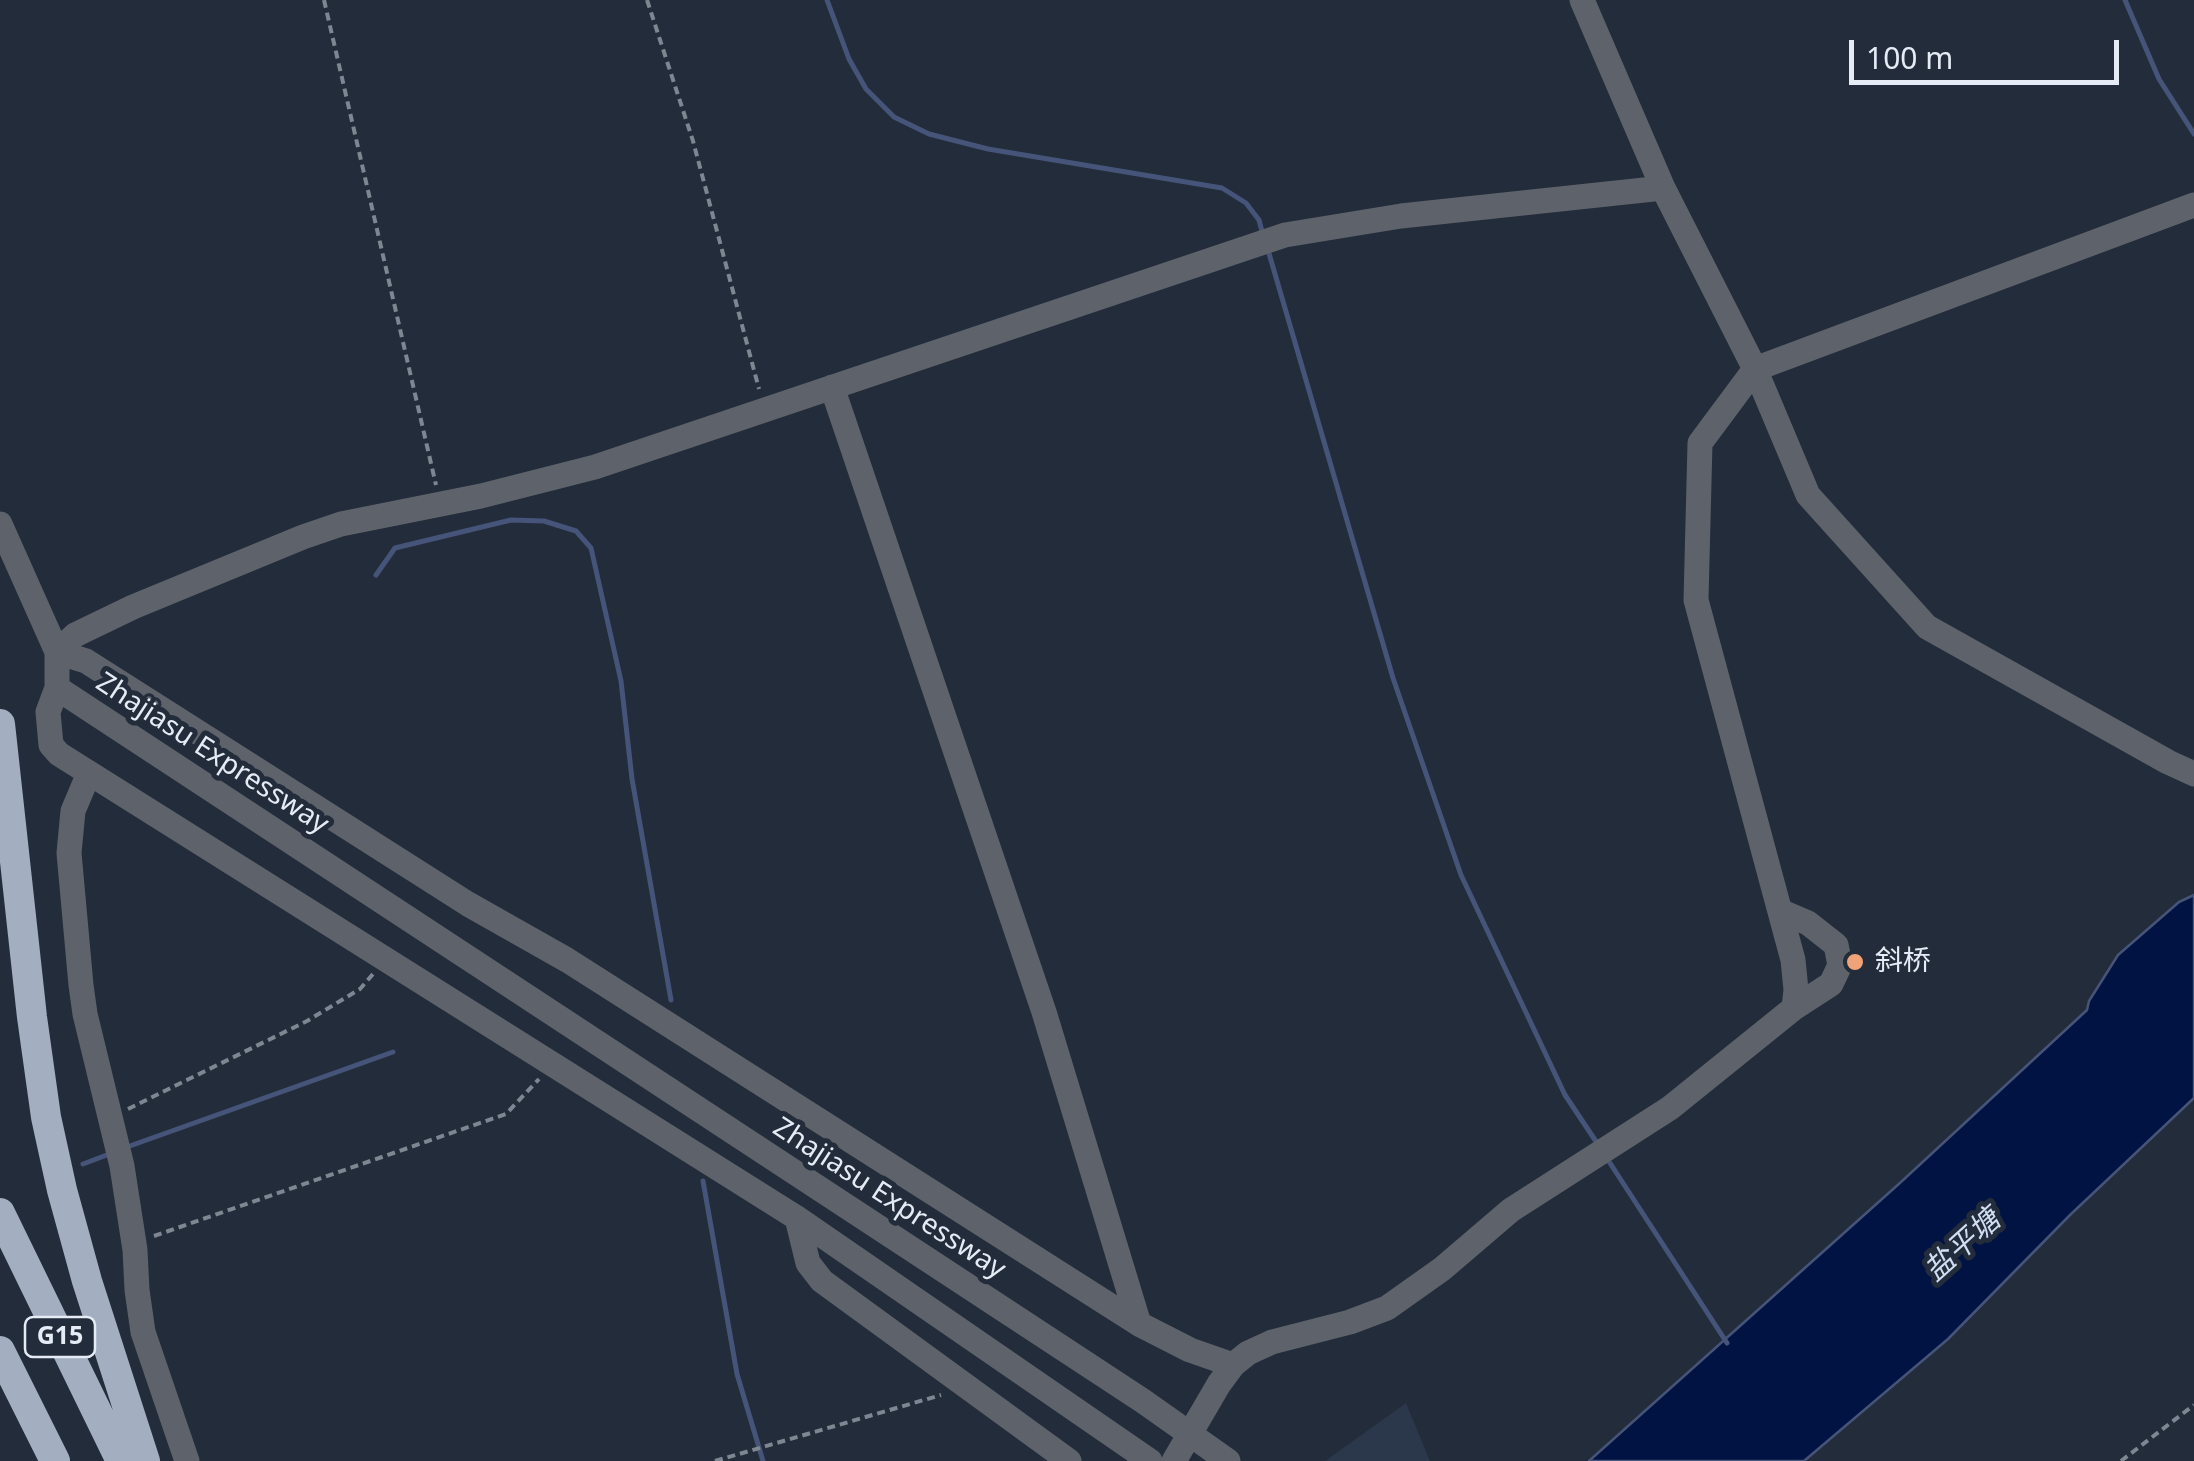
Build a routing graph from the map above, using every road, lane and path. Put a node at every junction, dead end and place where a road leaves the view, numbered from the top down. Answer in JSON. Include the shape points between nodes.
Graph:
{"nodes":[{"id":1,"x":324,"y":0,"type":"edge"},
{"id":2,"x":647,"y":0,"type":"edge"},
{"id":3,"x":1582,"y":0,"type":"edge"},
{"id":4,"x":1663,"y":188,"type":"junction"},
{"id":5,"x":2194,"y":205,"type":"edge"},
{"id":6,"x":1756,"y":369,"type":"junction"},
{"id":7,"x":832,"y":388,"type":"junction"},
{"id":8,"x":765,"y":411,"type":"junction"},
{"id":9,"x":440,"y":504,"type":"junction"},
{"id":10,"x":0,"y":524,"type":"edge"},
{"id":11,"x":56,"y":652,"type":"junction"},
{"id":12,"x":57,"y":688,"type":"junction"},
{"id":13,"x":0,"y":724,"type":"edge"},
{"id":14,"x":88,"y":773,"type":"junction"},
{"id":15,"x":2194,"y":774,"type":"edge"},
{"id":16,"x":1780,"y":911,"type":"junction"},
{"id":17,"x":383,"y":958,"type":"junction"},
{"id":18,"x":1794,"y":1008,"type":"junction"},
{"id":19,"x":550,"y":1063,"type":"junction"},
{"id":20,"x":113,"y":1127,"type":"junction"},
{"id":21,"x":0,"y":1213,"type":"edge"},
{"id":22,"x":797,"y":1218,"type":"junction"},
{"id":23,"x":134,"y":1244,"type":"junction"},
{"id":24,"x":1139,"y":1324,"type":"junction"},
{"id":25,"x":0,"y":1352,"type":"edge"},
{"id":26,"x":1233,"y":1365,"type":"junction"},
{"id":27,"x":965,"y":1388,"type":"junction"},
{"id":28,"x":2194,"y":1404,"type":"edge"},
{"id":29,"x":55,"y":1461,"type":"edge"},
{"id":30,"x":121,"y":1461,"type":"edge"},
{"id":31,"x":145,"y":1461,"type":"edge"},
{"id":32,"x":187,"y":1461,"type":"edge"},
{"id":33,"x":715,"y":1461,"type":"edge"},
{"id":34,"x":1068,"y":1461,"type":"edge"},
{"id":35,"x":1150,"y":1461,"type":"edge"},
{"id":36,"x":1174,"y":1461,"type":"edge"},
{"id":37,"x":1228,"y":1461,"type":"edge"},
{"id":38,"x":2121,"y":1461,"type":"edge"}],
"edges":[{"from":1,"to":9,"type":"path"},
{"from":2,"to":8,"type":"path","via":[[693,140]]},
{"from":3,"to":4,"type":"street"},
{"from":4,"to":6,"type":"street"},
{"from":4,"to":7,"type":"street","via":[[1285,235]]},
{"from":5,"to":6,"type":"street"},
{"from":6,"to":15,"type":"street","via":[[1808,496],[1927,628]]},
{"from":6,"to":16,"type":"street","via":[[1700,443],[1696,600]]},
{"from":7,"to":8,"type":"street"},
{"from":7,"to":24,"type":"street","via":[[1044,1012]]},
{"from":8,"to":9,"type":"street","via":[[595,467]]},
{"from":9,"to":11,"type":"street","via":[[303,536],[133,607],[75,635]]},
{"from":10,"to":11,"type":"street"},
{"from":11,"to":12,"type":"street"},
{"from":11,"to":24,"type":"street","via":[[86,660]]},
{"from":12,"to":14,"type":"street","name":"Zhajiasu Expressway","via":[[48,712],[51,745]]},
{"from":12,"to":37,"type":"street","name":"Zhajiasu Expressway"},
{"from":13,"to":31,"type":"highway","via":[[46,1116],[87,1280]]},
{"from":14,"to":17,"type":"street","name":"Zhajiasu Expressway"},
{"from":14,"to":20,"type":"street","via":[[72,812],[69,852],[86,1014]]},
{"from":16,"to":18,"type":"street","via":[[1793,960]]},
{"from":16,"to":18,"type":"street","via":[[1836,945],[1840,965],[1832,984]]},
{"from":17,"to":19,"type":"street","name":"Zhajiasu Expressway"},
{"from":17,"to":20,"type":"path","via":[[340,1002],[146,1099]]},
{"from":18,"to":26,"type":"street","via":[[1670,1108],[1511,1210],[1387,1308],[1272,1342]]},
{"from":19,"to":22,"type":"street","name":"Zhajiasu Expressway"},
{"from":19,"to":23,"type":"path","via":[[506,1114]]},
{"from":20,"to":23,"type":"street"},
{"from":21,"to":30,"type":"highway","number":"G15"},
{"from":22,"to":27,"type":"street","via":[[808,1263],[822,1281]]},
{"from":22,"to":35,"type":"street","name":"Zhajiasu Expressway"},
{"from":23,"to":32,"type":"street","via":[[139,1313]]},
{"from":24,"to":26,"type":"street"},
{"from":25,"to":29,"type":"highway"},
{"from":26,"to":36,"type":"street"},
{"from":27,"to":33,"type":"path"},
{"from":27,"to":34,"type":"street"},
{"from":28,"to":38,"type":"path"}]}
